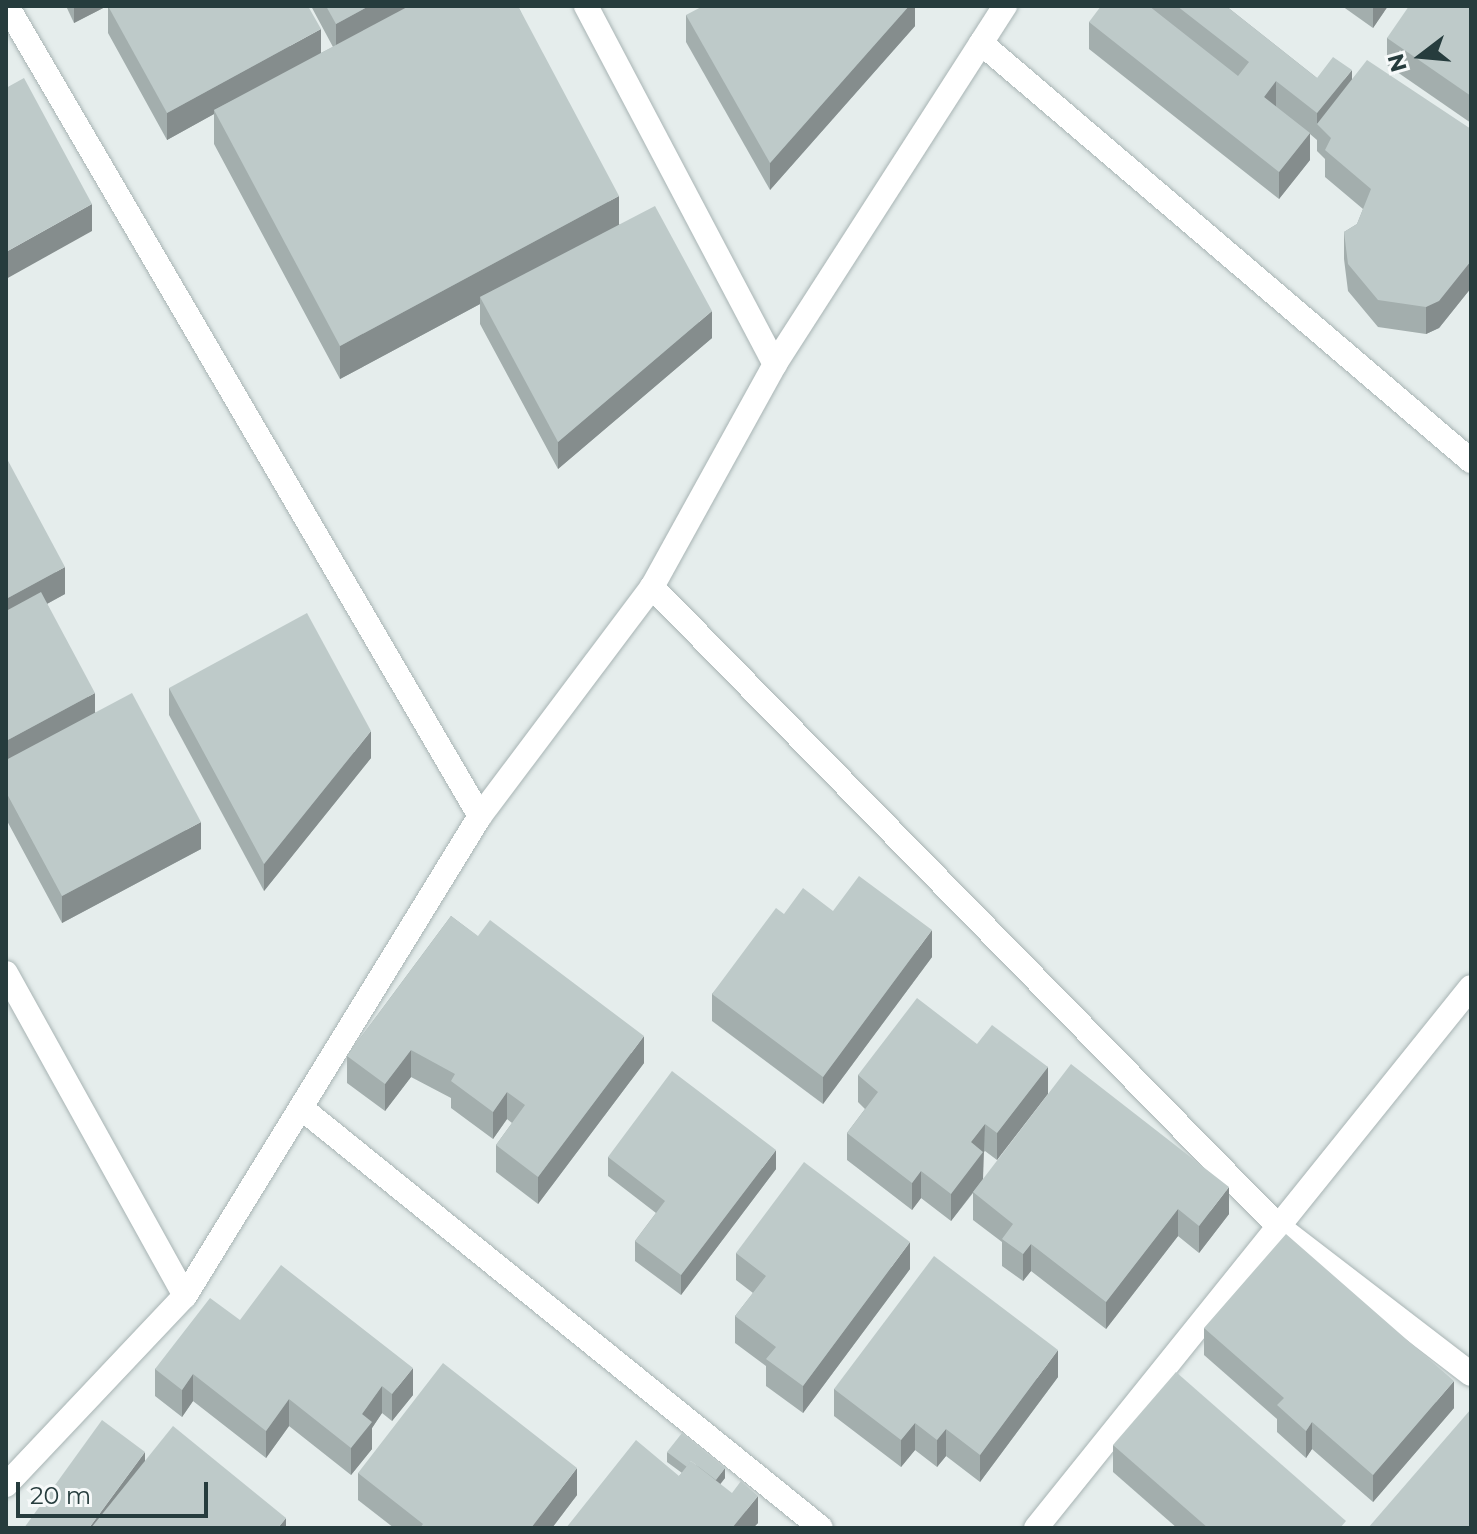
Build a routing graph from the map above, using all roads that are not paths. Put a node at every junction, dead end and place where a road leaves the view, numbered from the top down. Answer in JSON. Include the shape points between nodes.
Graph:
{"nodes":[{"id":1,"x":7,"y":6,"type":"edge"},
{"id":2,"x":586,"y":6,"type":"edge"},
{"id":3,"x":1005,"y":6,"type":"edge"},
{"id":4,"x":15,"y":42,"type":"edge"},
{"id":5,"x":981,"y":43,"type":"junction"},
{"id":6,"x":775,"y":364,"type":"junction"},
{"id":7,"x":1471,"y":461,"type":"edge"},
{"id":8,"x":652,"y":587,"type":"junction"},
{"id":9,"x":480,"y":816,"type":"junction"},
{"id":10,"x":6,"y":973,"type":"edge"},
{"id":11,"x":1471,"y":987,"type":"edge"},
{"id":12,"x":305,"y":1111,"type":"junction"},
{"id":13,"x":1278,"y":1226,"type":"junction"},
{"id":14,"x":185,"y":1296,"type":"junction"},
{"id":15,"x":1471,"y":1374,"type":"edge"},
{"id":16,"x":6,"y":1485,"type":"edge"},
{"id":17,"x":821,"y":1528,"type":"edge"},
{"id":18,"x":1036,"y":1528,"type":"edge"}],
"edges":[{"from":1,"to":4,"type":"street"},
{"from":2,"to":6,"type":"street"},
{"from":3,"to":5,"type":"street"},
{"from":4,"to":9,"type":"street"},
{"from":5,"to":6,"type":"street"},
{"from":5,"to":7,"type":"street"},
{"from":6,"to":8,"type":"street"},
{"from":8,"to":9,"type":"street"},
{"from":8,"to":13,"type":"street"},
{"from":9,"to":12,"type":"street"},
{"from":10,"to":14,"type":"street"},
{"from":11,"to":13,"type":"street"},
{"from":12,"to":14,"type":"street"},
{"from":12,"to":17,"type":"street"},
{"from":13,"to":15,"type":"street"},
{"from":13,"to":18,"type":"street"},
{"from":14,"to":16,"type":"street"}]}
